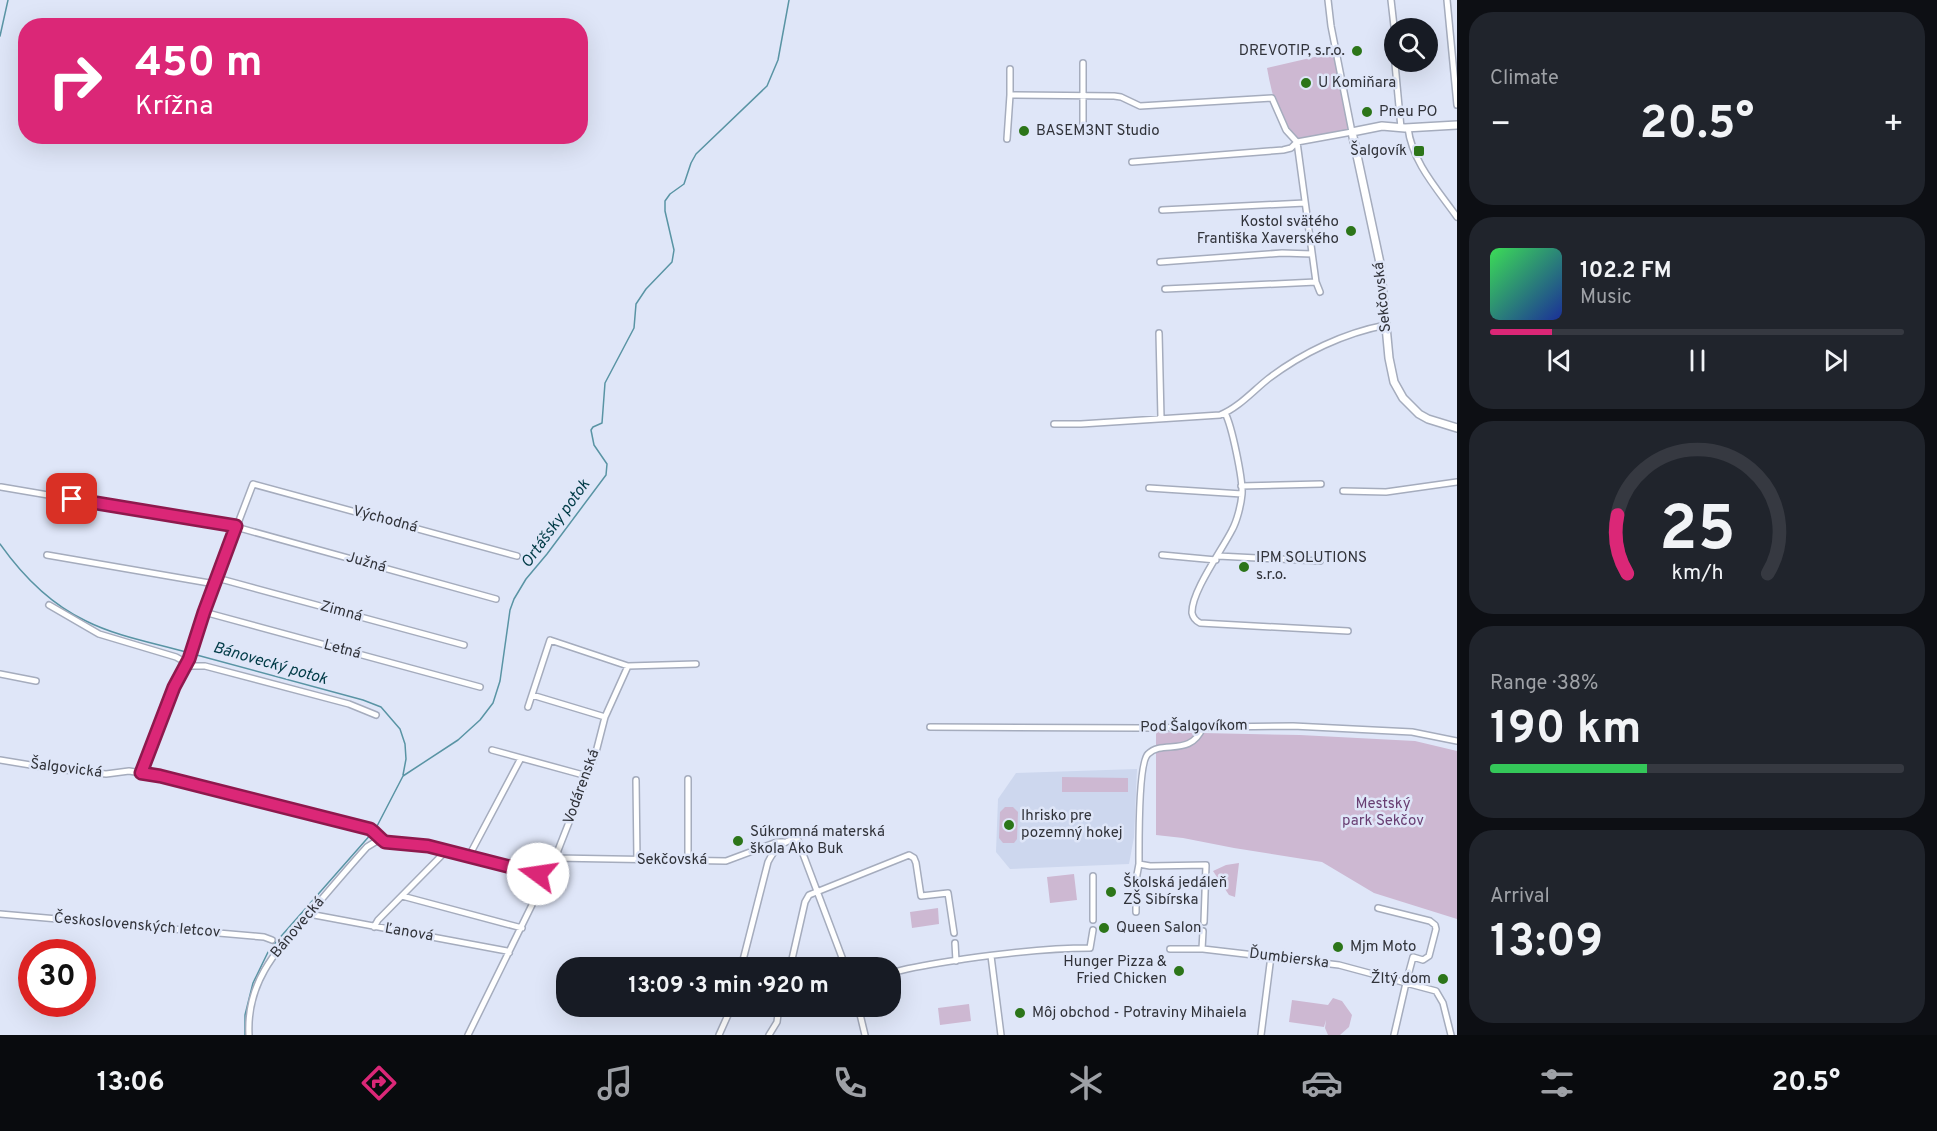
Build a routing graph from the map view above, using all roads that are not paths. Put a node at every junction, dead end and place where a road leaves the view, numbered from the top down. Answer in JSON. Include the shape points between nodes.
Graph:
{"nodes":[{"id":1,"x":1328,"y":0,"type":"edge"},
{"id":2,"x":1391,"y":0,"type":"edge"},
{"id":3,"x":1447,"y":0,"type":"edge"},
{"id":4,"x":1393,"y":18,"type":"edge"},
{"id":5,"x":1083,"y":63,"type":"dead end"},
{"id":6,"x":1010,"y":69,"type":"dead end"},
{"id":7,"x":1397,"y":72,"type":"edge"},
{"id":8,"x":1010,"y":95,"type":"junction"},
{"id":9,"x":1083,"y":96,"type":"junction"},
{"id":10,"x":1457,"y":105,"type":"edge"},
{"id":11,"x":1457,"y":125,"type":"edge"},
{"id":12,"x":1083,"y":127,"type":"dead end"},
{"id":13,"x":1405,"y":128,"type":"junction"},
{"id":14,"x":1352,"y":132,"type":"junction"},
{"id":15,"x":1007,"y":139,"type":"dead end"},
{"id":16,"x":1297,"y":141,"type":"junction"},
{"id":17,"x":1149,"y":161,"type":"junction"},
{"id":18,"x":1132,"y":162,"type":"dead end"},
{"id":19,"x":1149,"y":168,"type":"dead end"},
{"id":20,"x":1305,"y":203,"type":"junction"},
{"id":21,"x":1162,"y":210,"type":"dead end"},
{"id":22,"x":1457,"y":217,"type":"edge"},
{"id":23,"x":1312,"y":254,"type":"junction"},
{"id":24,"x":1160,"y":262,"type":"dead end"},
{"id":25,"x":1316,"y":282,"type":"junction"},
{"id":26,"x":1165,"y":289,"type":"dead end"},
{"id":27,"x":1320,"y":292,"type":"dead end"},
{"id":28,"x":1386,"y":325,"type":"junction"},
{"id":29,"x":1159,"y":333,"type":"dead end"},
{"id":30,"x":1225,"y":413,"type":"junction"},
{"id":31,"x":1161,"y":418,"type":"junction"},
{"id":32,"x":1054,"y":424,"type":"dead end"},
{"id":33,"x":1457,"y":428,"type":"edge"},
{"id":34,"x":1457,"y":482,"type":"edge"},
{"id":35,"x":1321,"y":484,"type":"dead end"},
{"id":36,"x":1241,"y":486,"type":"junction"},
{"id":37,"x":1,"y":487,"type":"edge"},
{"id":38,"x":1149,"y":488,"type":"dead end"},
{"id":39,"x":1343,"y":491,"type":"dead end"},
{"id":40,"x":1242,"y":494,"type":"junction"},
{"id":41,"x":236,"y":526,"type":"junction"},
{"id":42,"x":47,"y":555,"type":"dead end"},
{"id":43,"x":1162,"y":555,"type":"dead end"},
{"id":44,"x":517,"y":556,"type":"dead end"},
{"id":45,"x":1217,"y":558,"type":"junction"},
{"id":46,"x":1320,"y":561,"type":"dead end"},
{"id":47,"x":216,"y":581,"type":"junction"},
{"id":48,"x":496,"y":599,"type":"dead end"},
{"id":49,"x":49,"y":605,"type":"dead end"},
{"id":50,"x":204,"y":612,"type":"junction"},
{"id":51,"x":1348,"y":630,"type":"dead end"},
{"id":52,"x":464,"y":645,"type":"dead end"},
{"id":53,"x":187,"y":663,"type":"junction"},
{"id":54,"x":696,"y":664,"type":"dead end"},
{"id":55,"x":628,"y":666,"type":"junction"},
{"id":56,"x":0,"y":674,"type":"edge"},
{"id":57,"x":36,"y":681,"type":"dead end"},
{"id":58,"x":480,"y":687,"type":"dead end"},
{"id":59,"x":532,"y":695,"type":"junction"},
{"id":60,"x":528,"y":707,"type":"dead end"},
{"id":61,"x":376,"y":714,"type":"dead end"},
{"id":62,"x":605,"y":717,"type":"junction"},
{"id":63,"x":930,"y":727,"type":"dead end"},
{"id":64,"x":1203,"y":727,"type":"junction"},
{"id":65,"x":1457,"y":741,"type":"edge"},
{"id":66,"x":492,"y":750,"type":"dead end"},
{"id":67,"x":521,"y":758,"type":"junction"},
{"id":68,"x":0,"y":760,"type":"edge"},
{"id":69,"x":141,"y":773,"type":"junction"},
{"id":70,"x":587,"y":776,"type":"junction"},
{"id":71,"x":688,"y":779,"type":"dead end"},
{"id":72,"x":636,"y":780,"type":"dead end"},
{"id":73,"x":379,"y":836,"type":"junction"},
{"id":74,"x":786,"y":841,"type":"junction"},
{"id":75,"x":446,"y":851,"type":"junction"},
{"id":76,"x":469,"y":856,"type":"junction"},
{"id":77,"x":555,"y":858,"type":"junction"},
{"id":78,"x":637,"y":860,"type":"junction"},
{"id":79,"x":688,"y":860,"type":"junction"},
{"id":80,"x":1139,"y":864,"type":"junction"},
{"id":81,"x":1093,"y":876,"type":"dead end"},
{"id":82,"x":547,"y":877,"type":"junction"},
{"id":83,"x":818,"y":891,"type":"junction"},
{"id":84,"x":402,"y":896,"type":"junction"},
{"id":85,"x":1378,"y":908,"type":"dead end"},
{"id":86,"x":1136,"y":911,"type":"dead end"},
{"id":87,"x":0,"y":914,"type":"edge"},
{"id":88,"x":309,"y":914,"type":"junction"},
{"id":89,"x":1093,"y":920,"type":"dead end"},
{"id":90,"x":1204,"y":922,"type":"dead end"},
{"id":91,"x":374,"y":927,"type":"junction"},
{"id":92,"x":522,"y":928,"type":"junction"},
{"id":93,"x":1093,"y":930,"type":"dead end"},
{"id":94,"x":1203,"y":931,"type":"dead end"},
{"id":95,"x":954,"y":933,"type":"dead end"},
{"id":96,"x":272,"y":940,"type":"dead end"},
{"id":97,"x":955,"y":943,"type":"dead end"},
{"id":98,"x":1170,"y":949,"type":"dead end"},
{"id":99,"x":1202,"y":949,"type":"junction"},
{"id":100,"x":509,"y":953,"type":"junction"},
{"id":101,"x":991,"y":956,"type":"junction"},
{"id":102,"x":1270,"y":956,"type":"junction"},
{"id":103,"x":744,"y":957,"type":"edge"},
{"id":104,"x":792,"y":957,"type":"edge"},
{"id":105,"x":842,"y":957,"type":"edge"},
{"id":106,"x":956,"y":961,"type":"junction"},
{"id":107,"x":901,"y":970,"type":"edge"},
{"id":108,"x":1406,"y":983,"type":"junction"},
{"id":109,"x":727,"y":1017,"type":"edge"},
{"id":110,"x":778,"y":1017,"type":"edge"},
{"id":111,"x":861,"y":1017,"type":"edge"},
{"id":112,"x":249,"y":1035,"type":"edge"},
{"id":113,"x":468,"y":1035,"type":"edge"},
{"id":114,"x":719,"y":1035,"type":"edge"},
{"id":115,"x":769,"y":1035,"type":"edge"},
{"id":116,"x":865,"y":1035,"type":"edge"},
{"id":117,"x":1001,"y":1035,"type":"edge"},
{"id":118,"x":1261,"y":1035,"type":"edge"},
{"id":119,"x":1394,"y":1035,"type":"edge"},
{"id":120,"x":1451,"y":1035,"type":"edge"}],
"edges":[{"from":1,"to":14,"type":"street","name":"Sekčovská"},
{"from":2,"to":4,"type":"street"},
{"from":3,"to":10,"type":"street"},
{"from":5,"to":9,"type":"street"},
{"from":6,"to":8,"type":"street"},
{"from":7,"to":13,"type":"street"},
{"from":8,"to":9,"type":"street"},
{"from":8,"to":15,"type":"street"},
{"from":9,"to":12,"type":"street"},
{"from":9,"to":16,"type":"street","via":[[1121,97],[1140,106],[1272,98],[1286,130]]},
{"from":11,"to":13,"type":"street"},
{"from":13,"to":14,"type":"street","via":[[1382,126]]},
{"from":13,"to":22,"type":"street","via":[[1414,152]]},
{"from":14,"to":16,"type":"street"},
{"from":14,"to":28,"type":"street","name":"Sekčovská","via":[[1380,263]]},
{"from":16,"to":17,"type":"street","via":[[1283,150]]},
{"from":16,"to":20,"type":"street"},
{"from":17,"to":18,"type":"street"},
{"from":17,"to":19,"type":"street"},
{"from":20,"to":21,"type":"street"},
{"from":20,"to":23,"type":"street"},
{"from":23,"to":24,"type":"street"},
{"from":23,"to":25,"type":"street"},
{"from":25,"to":26,"type":"street"},
{"from":25,"to":27,"type":"street"},
{"from":28,"to":30,"type":"street","via":[[1346,335],[1312,352]]},
{"from":28,"to":33,"type":"street","name":"Sekčovská","via":[[1391,374],[1400,393],[1423,417]]},
{"from":29,"to":31,"type":"street"},
{"from":30,"to":31,"type":"street"},
{"from":30,"to":36,"type":"street"},
{"from":31,"to":32,"type":"street"},
{"from":34,"to":39,"type":"street","via":[[1386,492]]},
{"from":35,"to":36,"type":"street"},
{"from":36,"to":40,"type":"street"},
{"from":37,"to":41,"type":"street","name":"Južná"},
{"from":38,"to":40,"type":"street"},
{"from":40,"to":45,"type":"street","via":[[1234,527]]},
{"from":41,"to":44,"type":"street","name":"Východná","via":[[253,484]]},
{"from":41,"to":47,"type":"street"},
{"from":41,"to":48,"type":"street","name":"Južná"},
{"from":42,"to":47,"type":"street","name":"Zimná"},
{"from":43,"to":45,"type":"street"},
{"from":45,"to":46,"type":"street"},
{"from":45,"to":51,"type":"street","via":[[1197,594],[1192,613],[1200,623]]},
{"from":47,"to":50,"type":"street"},
{"from":47,"to":52,"type":"street","name":"Zimná"},
{"from":49,"to":53,"type":"street","via":[[99,634]]},
{"from":50,"to":53,"type":"street"},
{"from":50,"to":58,"type":"street","name":"Letná"},
{"from":53,"to":61,"type":"street"},
{"from":53,"to":69,"type":"street"},
{"from":54,"to":55,"type":"street"},
{"from":55,"to":59,"type":"street","via":[[550,640]]},
{"from":55,"to":62,"type":"street","name":"Vodárenská"},
{"from":56,"to":57,"type":"street"},
{"from":59,"to":60,"type":"street"},
{"from":59,"to":62,"type":"street"},
{"from":62,"to":70,"type":"street","name":"Vodárenská"},
{"from":63,"to":64,"type":"street","name":"Pod Šalgovíkom"},
{"from":64,"to":65,"type":"street","name":"Pod Šalgovíkom","via":[[1293,726],[1412,732]]},
{"from":64,"to":80,"type":"street","via":[[1188,744],[1155,750],[1144,759]]},
{"from":66,"to":67,"type":"street"},
{"from":67,"to":70,"type":"street"},
{"from":67,"to":76,"type":"street"},
{"from":68,"to":69,"type":"street","name":"Šalgovická","via":[[106,774]]},
{"from":69,"to":73,"type":"street","name":"Šalgovická","via":[[370,829]]},
{"from":70,"to":77,"type":"street","name":"Vodárenská"},
{"from":71,"to":79,"type":"street"},
{"from":72,"to":78,"type":"street"},
{"from":73,"to":75,"type":"street","name":"Šalgovická","via":[[385,842]]},
{"from":73,"to":88,"type":"street","name":"Bánovecká"},
{"from":74,"to":79,"type":"street","name":"Sekčovská","via":[[726,861]]},
{"from":74,"to":83,"type":"street","name":"Sekčovská","via":[[797,838]]},
{"from":74,"to":103,"type":"street","via":[[774,850],[768,862]]},
{"from":75,"to":76,"type":"street","name":"Šalgovická"},
{"from":75,"to":84,"type":"street"},
{"from":76,"to":82,"type":"street","name":"Šalgovická"},
{"from":77,"to":78,"type":"street","name":"Sekčovská"},
{"from":77,"to":82,"type":"street","name":"Vodárenská"},
{"from":78,"to":79,"type":"street","name":"Sekčovská"},
{"from":80,"to":86,"type":"street"},
{"from":80,"to":90,"type":"street","via":[[1206,865]]},
{"from":81,"to":89,"type":"street"},
{"from":82,"to":92,"type":"street","name":"Vodárenská"},
{"from":83,"to":95,"type":"street","via":[[909,855],[914,858],[921,896],[948,893]]},
{"from":83,"to":104,"type":"street","via":[[808,895],[805,902]]},
{"from":83,"to":105,"type":"street"},
{"from":84,"to":91,"type":"street"},
{"from":84,"to":92,"type":"street"},
{"from":85,"to":108,"type":"street","via":[[1430,921],[1436,927],[1429,956],[1423,960],[1413,957]]},
{"from":87,"to":96,"type":"street","name":"Československých letcov"},
{"from":88,"to":91,"type":"street","name":"Ľanová"},
{"from":88,"to":112,"type":"street","name":"Bánovecká","via":[[279,946],[263,972],[251,1006]]},
{"from":91,"to":100,"type":"street","name":"Ľanová"},
{"from":92,"to":100,"type":"street","name":"Vodárenská"},
{"from":93,"to":101,"type":"street","via":[[1090,948]]},
{"from":94,"to":99,"type":"street"},
{"from":97,"to":106,"type":"street"},
{"from":98,"to":99,"type":"street","name":"Ďumbierska"},
{"from":99,"to":102,"type":"street","name":"Ďumbierska"},
{"from":100,"to":113,"type":"street","name":"Vodárenská"},
{"from":101,"to":106,"type":"street"},
{"from":101,"to":117,"type":"street"},
{"from":102,"to":108,"type":"street","name":"Ďumbierska","via":[[1339,965]]},
{"from":102,"to":118,"type":"street"},
{"from":106,"to":107,"type":"street"},
{"from":108,"to":119,"type":"street"},
{"from":108,"to":120,"type":"street","name":"Ďumbierska","via":[[1436,991]]},
{"from":109,"to":114,"type":"street"},
{"from":110,"to":115,"type":"street"},
{"from":111,"to":116,"type":"street"}]}
